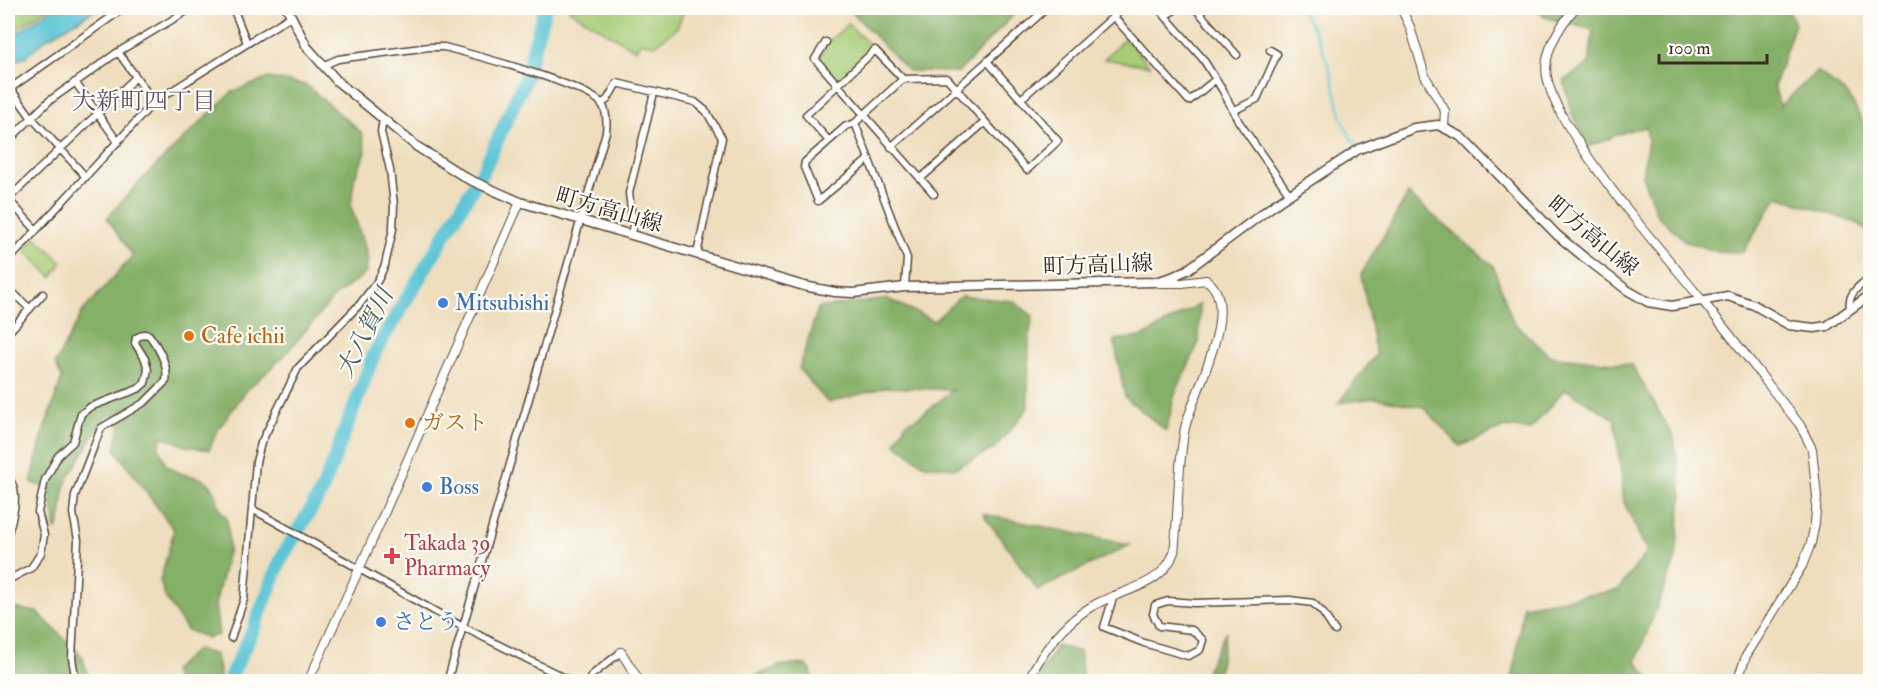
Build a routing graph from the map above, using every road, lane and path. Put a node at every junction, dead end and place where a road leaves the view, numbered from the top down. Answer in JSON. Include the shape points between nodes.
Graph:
{"nodes":[{"id":1,"x":124,"y":8,"type":"edge"},
{"id":2,"x":192,"y":8,"type":"edge"},
{"id":3,"x":233,"y":8,"type":"edge"},
{"id":4,"x":1047,"y":8,"type":"edge"},
{"id":5,"x":1123,"y":8,"type":"edge"},
{"id":6,"x":1158,"y":8,"type":"edge"},
{"id":7,"x":1178,"y":8,"type":"edge"},
{"id":8,"x":1195,"y":8,"type":"edge"},
{"id":9,"x":1401,"y":8,"type":"edge"},
{"id":10,"x":1575,"y":8,"type":"edge"},
{"id":11,"x":1862,"y":8,"type":"edge"},
{"id":12,"x":289,"y":12,"type":"edge"},
{"id":13,"x":1870,"y":13,"type":"edge"},
{"id":14,"x":1113,"y":16,"type":"junction"},
{"id":15,"x":1165,"y":16,"type":"junction"},
{"id":16,"x":826,"y":42,"type":"dead end"},
{"id":17,"x":247,"y":43,"type":"junction"},
{"id":18,"x":1270,"y":50,"type":"dead end"},
{"id":19,"x":118,"y":52,"type":"junction"},
{"id":20,"x":1237,"y":55,"type":"dead end"},
{"id":21,"x":987,"y":61,"type":"junction"},
{"id":22,"x":322,"y":66,"type":"junction"},
{"id":23,"x":136,"y":77,"type":"junction"},
{"id":24,"x":903,"y":79,"type":"junction"},
{"id":25,"x":1216,"y":79,"type":"junction"},
{"id":26,"x":75,"y":82,"type":"junction"},
{"id":27,"x":837,"y":85,"type":"junction"},
{"id":28,"x":8,"y":88,"type":"edge"},
{"id":29,"x":956,"y":90,"type":"junction"},
{"id":30,"x":654,"y":93,"type":"junction"},
{"id":31,"x":1021,"y":99,"type":"junction"},
{"id":32,"x":154,"y":102,"type":"junction"},
{"id":33,"x":601,"y":104,"type":"junction"},
{"id":34,"x":1233,"y":111,"type":"junction"},
{"id":35,"x":98,"y":114,"type":"junction"},
{"id":36,"x":863,"y":114,"type":"junction"},
{"id":37,"x":31,"y":117,"type":"junction"},
{"id":38,"x":382,"y":119,"type":"junction"},
{"id":39,"x":984,"y":122,"type":"junction"},
{"id":40,"x":855,"y":123,"type":"junction"},
{"id":41,"x":1444,"y":127,"type":"junction"},
{"id":42,"x":8,"y":141,"type":"edge"},
{"id":43,"x":829,"y":141,"type":"junction"},
{"id":44,"x":118,"y":142,"type":"junction"},
{"id":45,"x":891,"y":147,"type":"junction"},
{"id":46,"x":60,"y":150,"type":"junction"},
{"id":47,"x":868,"y":159,"type":"junction"},
{"id":48,"x":86,"y":177,"type":"junction"},
{"id":49,"x":920,"y":179,"type":"junction"},
{"id":50,"x":934,"y":194,"type":"dead end"},
{"id":51,"x":1290,"y":195,"type":"junction"},
{"id":52,"x":8,"y":199,"type":"edge"},
{"id":53,"x":520,"y":202,"type":"junction"},
{"id":54,"x":582,"y":220,"type":"junction"},
{"id":55,"x":36,"y":230,"type":"junction"},
{"id":56,"x":630,"y":235,"type":"junction"},
{"id":57,"x":697,"y":254,"type":"junction"},
{"id":58,"x":8,"y":261,"type":"edge"},
{"id":59,"x":1870,"y":277,"type":"edge"},
{"id":60,"x":1155,"y":282,"type":"junction"},
{"id":61,"x":905,"y":287,"type":"junction"},
{"id":62,"x":8,"y":288,"type":"edge"},
{"id":63,"x":43,"y":294,"type":"dead end"},
{"id":64,"x":1870,"y":295,"type":"edge"},
{"id":65,"x":1702,"y":300,"type":"junction"},
{"id":66,"x":1850,"y":308,"type":"junction"},
{"id":67,"x":30,"y":309,"type":"junction"},
{"id":68,"x":8,"y":333,"type":"edge"},
{"id":69,"x":8,"y":478,"type":"edge"},
{"id":70,"x":252,"y":509,"type":"junction"},
{"id":71,"x":8,"y":534,"type":"edge"},
{"id":72,"x":359,"y":568,"type":"junction"},
{"id":73,"x":8,"y":580,"type":"edge"},
{"id":74,"x":1114,"y":595,"type":"junction"},
{"id":75,"x":463,"y":627,"type":"junction"},
{"id":76,"x":1335,"y":631,"type":"dead end"},
{"id":77,"x":231,"y":638,"type":"dead end"},
{"id":78,"x":621,"y":652,"type":"joint"},
{"id":79,"x":76,"y":681,"type":"edge"},
{"id":80,"x":308,"y":681,"type":"edge"},
{"id":81,"x":447,"y":681,"type":"edge"},
{"id":82,"x":573,"y":681,"type":"edge"},
{"id":83,"x":588,"y":681,"type":"edge"},
{"id":84,"x":639,"y":681,"type":"edge"},
{"id":85,"x":1027,"y":681,"type":"edge"},
{"id":86,"x":1737,"y":681,"type":"edge"}],
"edges":[{"from":1,"to":28,"type":"street"},
{"from":2,"to":19,"type":"street"},
{"from":3,"to":17,"type":"street"},
{"from":4,"to":21,"type":"street"},
{"from":5,"to":14,"type":"street"},
{"from":6,"to":15,"type":"street"},
{"from":7,"to":15,"type":"street"},
{"from":8,"to":20,"type":"street"},
{"from":9,"to":41,"type":"street","via":[[1425,76],[1445,111]]},
{"from":10,"to":65,"type":"street","via":[[1550,48],[1546,65],[1553,96],[1600,175]]},
{"from":11,"to":13,"type":"street"},
{"from":12,"to":17,"type":"street"},
{"from":12,"to":22,"type":"main road","name":"町方高山線","via":[[303,41]]},
{"from":14,"to":25,"type":"street","via":[[1189,101]]},
{"from":14,"to":31,"type":"street"},
{"from":15,"to":25,"type":"street"},
{"from":16,"to":27,"type":"street","via":[[815,59]]},
{"from":17,"to":32,"type":"street"},
{"from":18,"to":34,"type":"street","via":[[1277,54],[1257,99]]},
{"from":19,"to":23,"type":"street"},
{"from":19,"to":26,"type":"street"},
{"from":21,"to":29,"type":"street"},
{"from":21,"to":31,"type":"street"},
{"from":22,"to":33,"type":"street","via":[[338,59],[437,47],[576,88]]},
{"from":22,"to":38,"type":"main road","name":"町方高山線"},
{"from":23,"to":32,"type":"street"},
{"from":23,"to":35,"type":"street"},
{"from":24,"to":27,"type":"street","via":[[874,50]]},
{"from":24,"to":29,"type":"street","via":[[947,78]]},
{"from":24,"to":36,"type":"street"},
{"from":25,"to":34,"type":"street"},
{"from":26,"to":35,"type":"street"},
{"from":26,"to":37,"type":"street"},
{"from":27,"to":36,"type":"street"},
{"from":27,"to":43,"type":"street","via":[[806,115]]},
{"from":28,"to":37,"type":"street"},
{"from":29,"to":39,"type":"street"},
{"from":29,"to":45,"type":"street"},
{"from":30,"to":33,"type":"street","via":[[617,83]]},
{"from":30,"to":56,"type":"street","via":[[629,193],[633,226]]},
{"from":30,"to":57,"type":"street","via":[[695,102],[706,111],[722,138]]},
{"from":31,"to":39,"type":"street","via":[[1058,141],[1027,170]]},
{"from":32,"to":44,"type":"street"},
{"from":33,"to":54,"type":"street","via":[[606,132]]},
{"from":34,"to":51,"type":"street"},
{"from":35,"to":44,"type":"street"},
{"from":35,"to":46,"type":"street"},
{"from":36,"to":40,"type":"street"},
{"from":36,"to":45,"type":"street"},
{"from":37,"to":42,"type":"street"},
{"from":37,"to":46,"type":"street"},
{"from":38,"to":53,"type":"main road","name":"町方高山線","via":[[457,173]]},
{"from":38,"to":70,"type":"street","via":[[394,206],[384,265],[360,304],[298,368],[261,443]]},
{"from":39,"to":49,"type":"street"},
{"from":40,"to":43,"type":"street"},
{"from":40,"to":47,"type":"street"},
{"from":41,"to":51,"type":"main road","name":"町方高山線","via":[[1414,128],[1359,149]]},
{"from":41,"to":65,"type":"main road","name":"町方高山線","via":[[1462,137],[1557,235],[1628,290],[1664,306]]},
{"from":43,"to":47,"type":"street","via":[[804,167],[818,201]]},
{"from":44,"to":48,"type":"street"},
{"from":45,"to":49,"type":"street"},
{"from":46,"to":48,"type":"street"},
{"from":46,"to":52,"type":"street"},
{"from":47,"to":61,"type":"street","via":[[908,258]]},
{"from":48,"to":55,"type":"street"},
{"from":49,"to":50,"type":"street"},
{"from":51,"to":60,"type":"main road","name":"町方高山線","via":[[1193,266]]},
{"from":52,"to":55,"type":"street"},
{"from":53,"to":54,"type":"main road","name":"町方高山線"},
{"from":53,"to":72,"type":"street"},
{"from":54,"to":56,"type":"main road","name":"町方高山線"},
{"from":54,"to":75,"type":"street"},
{"from":55,"to":58,"type":"street"},
{"from":56,"to":57,"type":"main road","name":"町方高山線"},
{"from":57,"to":61,"type":"main road","name":"町方高山線","via":[[835,292]]},
{"from":59,"to":66,"type":"street","via":[[1851,294]]},
{"from":60,"to":61,"type":"main road","name":"町方高山線"},
{"from":60,"to":74,"type":"street","via":[[1210,282],[1218,306],[1217,338],[1185,428],[1172,560],[1154,579]]},
{"from":62,"to":67,"type":"street"},
{"from":63,"to":67,"type":"street"},
{"from":64,"to":66,"type":"main road","name":"町方高山線"},
{"from":65,"to":66,"type":"main road","name":"町方高山線","via":[[1737,297],[1789,325],[1814,328],[1827,326]]},
{"from":65,"to":86,"type":"street","via":[[1800,425],[1812,449],[1817,497],[1811,543],[1802,566],[1746,656]]},
{"from":67,"to":68,"type":"street"},
{"from":69,"to":71,"type":"street","via":[[15,494]]},
{"from":70,"to":72,"type":"street"},
{"from":70,"to":77,"type":"street","via":[[244,599]]},
{"from":72,"to":75,"type":"street"},
{"from":72,"to":80,"type":"street"},
{"from":73,"to":79,"type":"street","via":[[30,568],[41,553],[44,535],[38,512],[45,480],[58,456],[73,442],[81,414],[90,407],[134,392],[145,383],[148,370],[135,343],[139,335],[149,334],[163,359],[166,381],[145,402],[101,428],[75,495],[78,540],[72,658]]},
{"from":74,"to":76,"type":"street","via":[[1104,627],[1188,656],[1200,650],[1203,640],[1192,630],[1159,626],[1153,614],[1155,605],[1168,601],[1313,603]]},
{"from":74,"to":85,"type":"street","via":[[1087,609],[1060,632]]},
{"from":75,"to":81,"type":"street"},
{"from":75,"to":82,"type":"street"},
{"from":78,"to":83,"type":"street"},
{"from":78,"to":84,"type":"street"}]}
